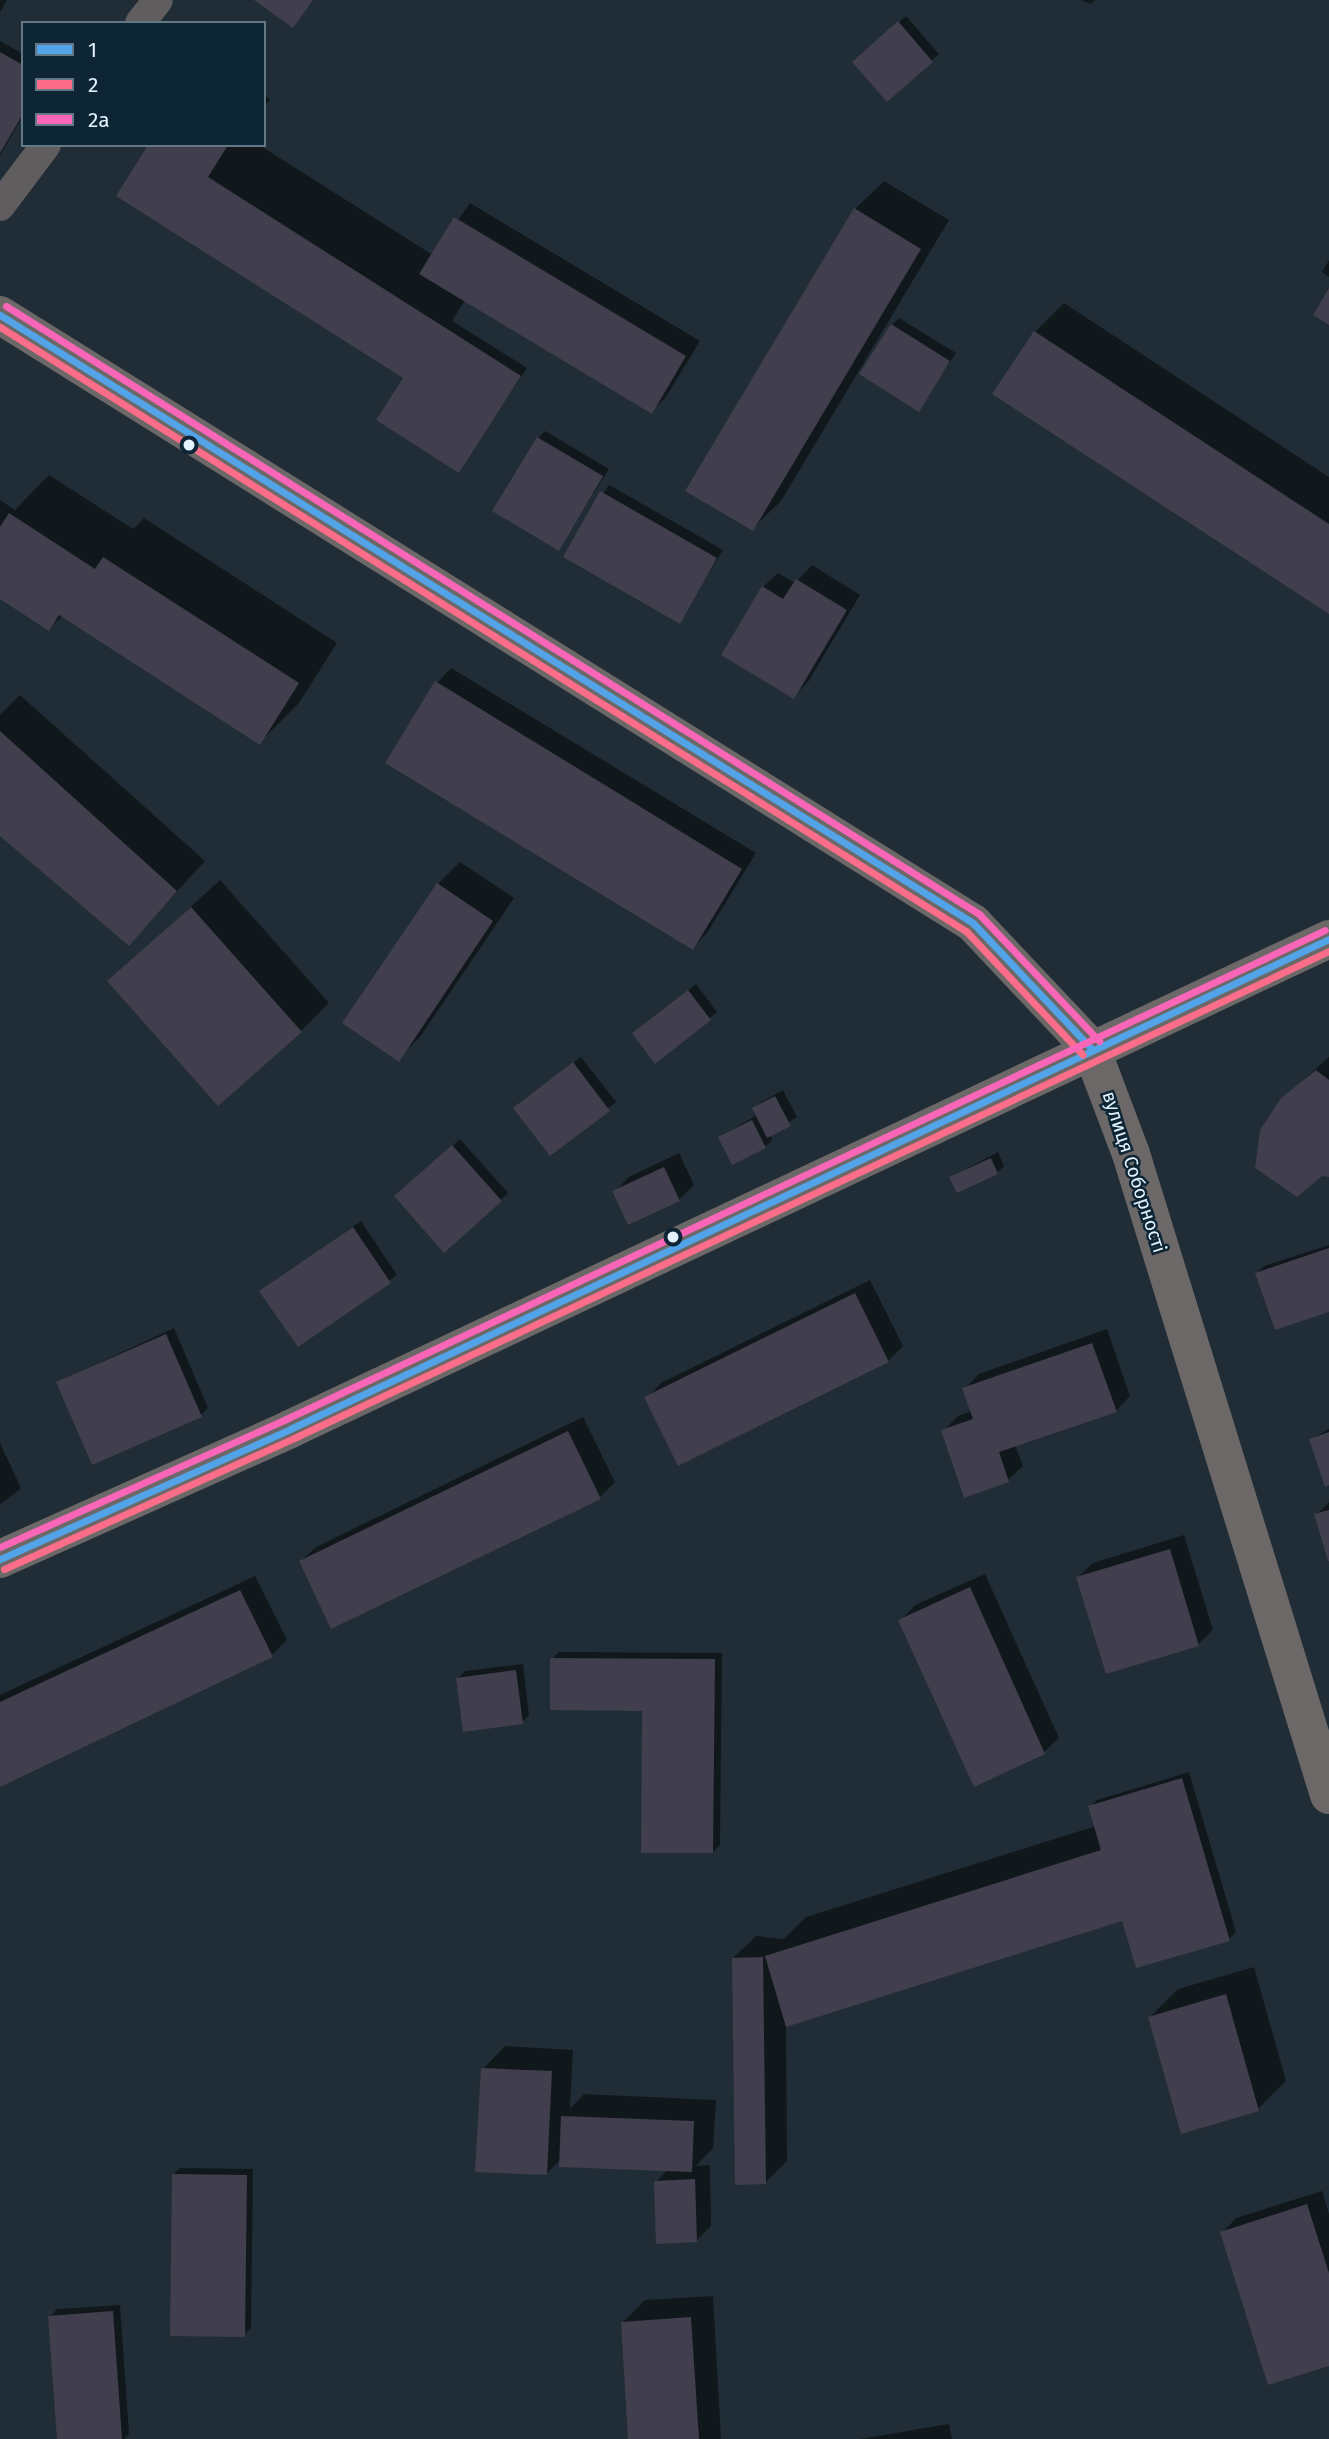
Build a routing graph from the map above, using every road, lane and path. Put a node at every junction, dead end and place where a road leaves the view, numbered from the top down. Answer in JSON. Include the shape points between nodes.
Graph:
{"nodes":[{"id":1,"x":158,"y":0,"type":"edge"},
{"id":2,"x":142,"y":21,"type":"edge"},
{"id":3,"x":44,"y":147,"type":"edge"},
{"id":4,"x":0,"y":206,"type":"edge"},
{"id":5,"x":0,"y":315,"type":"edge"},
{"id":6,"x":1329,"y":939,"type":"edge"},
{"id":7,"x":1091,"y":1048,"type":"junction"},
{"id":8,"x":0,"y":1559,"type":"edge"},
{"id":9,"x":1329,"y":1795,"type":"edge"}],
"edges":[{"from":1,"to":2,"type":"street"},
{"from":3,"to":4,"type":"street"},
{"from":5,"to":7,"type":"main road","name":"вулиця Соборності","via":[[973,923]]},
{"from":6,"to":7,"type":"main road"},
{"from":7,"to":8,"type":"main road","via":[[290,1429]]},
{"from":7,"to":9,"type":"main road","name":"вулиця Соборності","via":[[1131,1154]]}]}
